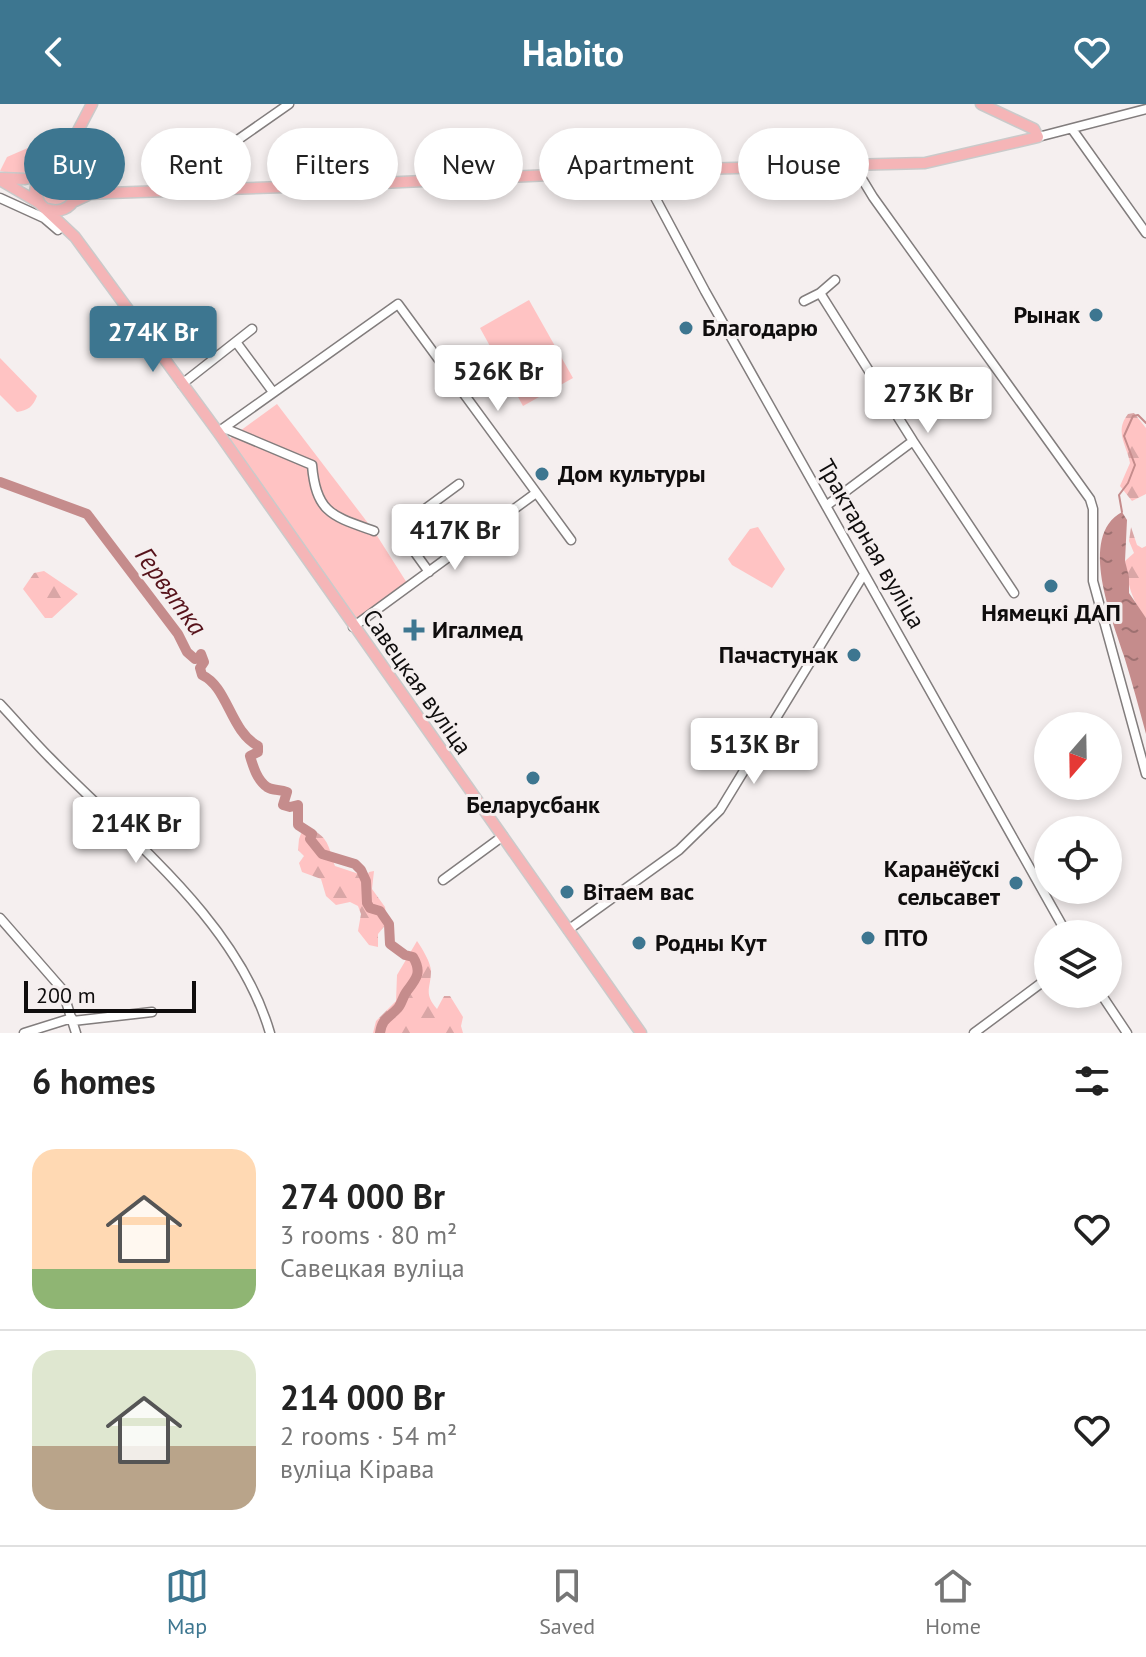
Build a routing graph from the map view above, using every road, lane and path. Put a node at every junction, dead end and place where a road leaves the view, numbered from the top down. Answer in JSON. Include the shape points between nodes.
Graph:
{"nodes":[{"id":1,"x":92,"y":104,"type":"edge"},
{"id":2,"x":289,"y":104,"type":"edge"},
{"id":3,"x":981,"y":104,"type":"edge"},
{"id":4,"x":1146,"y":109,"type":"edge"},
{"id":5,"x":79,"y":128,"type":"edge"},
{"id":6,"x":1072,"y":129,"type":"junction"},
{"id":7,"x":251,"y":131,"type":"edge"},
{"id":8,"x":1038,"y":137,"type":"junction"},
{"id":9,"x":869,"y":163,"type":"edge"},
{"id":10,"x":539,"y":175,"type":"edge"},
{"id":11,"x":0,"y":179,"type":"edge"},
{"id":12,"x":24,"y":179,"type":"edge"},
{"id":13,"x":251,"y":187,"type":"edge"},
{"id":14,"x":869,"y":190,"type":"edge"},
{"id":15,"x":0,"y":198,"type":"edge"},
{"id":16,"x":41,"y":200,"type":"edge"},
{"id":17,"x":78,"y":200,"type":"edge"},
{"id":18,"x":657,"y":200,"type":"edge"},
{"id":19,"x":74,"y":202,"type":"junction"},
{"id":20,"x":44,"y":207,"type":"junction"},
{"id":21,"x":58,"y":230,"type":"dead end"},
{"id":22,"x":1146,"y":233,"type":"edge"},
{"id":23,"x":75,"y":237,"type":"junction"},
{"id":24,"x":835,"y":280,"type":"dead end"},
{"id":25,"x":820,"y":293,"type":"junction"},
{"id":26,"x":804,"y":301,"type":"dead end"},
{"id":27,"x":252,"y":329,"type":"dead end"},
{"id":28,"x":236,"y":342,"type":"junction"},
{"id":29,"x":182,"y":384,"type":"junction"},
{"id":30,"x":273,"y":392,"type":"junction"},
{"id":31,"x":221,"y":430,"type":"junction"},
{"id":32,"x":913,"y":441,"type":"junction"},
{"id":33,"x":459,"y":484,"type":"dead end"},
{"id":34,"x":536,"y":493,"type":"junction"},
{"id":35,"x":826,"y":506,"type":"junction"},
{"id":36,"x":374,"y":531,"type":"dead end"},
{"id":37,"x":571,"y":540,"type":"dead end"},
{"id":38,"x":429,"y":572,"type":"junction"},
{"id":39,"x":864,"y":574,"type":"junction"},
{"id":40,"x":1014,"y":593,"type":"dead end"},
{"id":41,"x":353,"y":627,"type":"junction"},
{"id":42,"x":0,"y":704,"type":"edge"},
{"id":43,"x":1146,"y":774,"type":"edge"},
{"id":44,"x":503,"y":836,"type":"junction"},
{"id":45,"x":443,"y":880,"type":"dead end"},
{"id":46,"x":0,"y":918,"type":"edge"},
{"id":47,"x":1059,"y":920,"type":"edge"},
{"id":48,"x":568,"y":930,"type":"junction"},
{"id":49,"x":1034,"y":988,"type":"edge"},
{"id":50,"x":1110,"y":1008,"type":"edge"},
{"id":51,"x":152,"y":1012,"type":"dead end"},
{"id":52,"x":72,"y":1020,"type":"junction"},
{"id":53,"x":24,"y":1033,"type":"edge"},
{"id":54,"x":76,"y":1033,"type":"edge"},
{"id":55,"x":270,"y":1033,"type":"edge"},
{"id":56,"x":641,"y":1033,"type":"edge"},
{"id":57,"x":974,"y":1033,"type":"edge"},
{"id":58,"x":1127,"y":1033,"type":"edge"}],
"edges":[{"from":1,"to":5,"type":"main road"},
{"from":2,"to":7,"type":"street"},
{"from":3,"to":8,"type":"main road","via":[[1034,129]]},
{"from":4,"to":6,"type":"street"},
{"from":6,"to":8,"type":"street"},
{"from":6,"to":22,"type":"street"},
{"from":8,"to":9,"type":"main road","via":[[940,161]]},
{"from":10,"to":13,"type":"main road"},
{"from":11,"to":12,"type":"main road","name":"Савецкая вуліца"},
{"from":11,"to":20,"type":"main road","name":"Савецкая вуліца"},
{"from":14,"to":43,"type":"street","via":[[1090,499],[1093,581]]},
{"from":15,"to":21,"type":"street"},
{"from":16,"to":20,"type":"main road"},
{"from":17,"to":19,"type":"main road"},
{"from":18,"to":35,"type":"street","name":"Трактарная вуліца"},
{"from":19,"to":20,"type":"main road","via":[[61,211]]},
{"from":19,"to":23,"type":"main road","via":[[70,224]]},
{"from":20,"to":23,"type":"main road","name":"Савецкая вуліца"},
{"from":23,"to":29,"type":"main road","name":"Савецкая вуліца"},
{"from":24,"to":25,"type":"street"},
{"from":25,"to":26,"type":"street"},
{"from":25,"to":32,"type":"street"},
{"from":27,"to":28,"type":"street"},
{"from":28,"to":29,"type":"street"},
{"from":28,"to":30,"type":"street"},
{"from":29,"to":31,"type":"main road","name":"Савецкая вуліца"},
{"from":30,"to":31,"type":"street"},
{"from":30,"to":34,"type":"street","via":[[398,304]]},
{"from":31,"to":36,"type":"street","via":[[312,465],[317,497],[325,508]]},
{"from":31,"to":41,"type":"main road","name":"Савецкая вуліца"},
{"from":32,"to":35,"type":"street"},
{"from":32,"to":40,"type":"street"},
{"from":33,"to":38,"type":"street","via":[[398,529]]},
{"from":34,"to":37,"type":"street"},
{"from":34,"to":38,"type":"street"},
{"from":35,"to":39,"type":"street","name":"Трактарная вуліца"},
{"from":38,"to":41,"type":"street"},
{"from":39,"to":47,"type":"street","name":"Трактарная вуліца"},
{"from":39,"to":48,"type":"street","via":[[720,810],[679,850]]},
{"from":41,"to":44,"type":"main road","name":"Савецкая вуліца"},
{"from":42,"to":55,"type":"street","via":[[213,927],[246,973]]},
{"from":44,"to":45,"type":"street"},
{"from":44,"to":48,"type":"main road","name":"Савецкая вуліца"},
{"from":46,"to":52,"type":"street","via":[[62,989]]},
{"from":48,"to":56,"type":"main road","name":"Савецкая вуліца"},
{"from":49,"to":57,"type":"street"},
{"from":50,"to":58,"type":"street"},
{"from":51,"to":52,"type":"street"},
{"from":52,"to":53,"type":"street"},
{"from":52,"to":54,"type":"street"}]}
